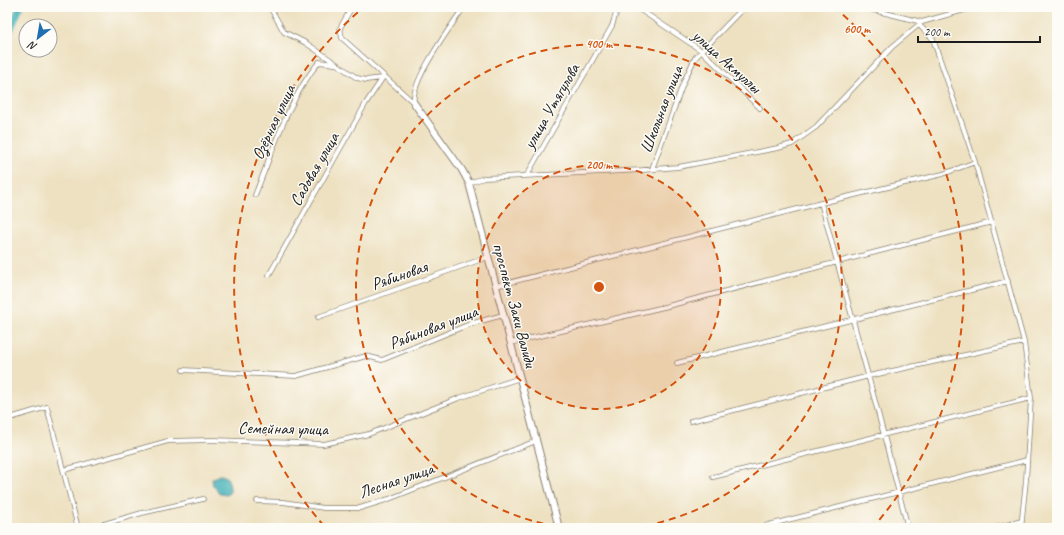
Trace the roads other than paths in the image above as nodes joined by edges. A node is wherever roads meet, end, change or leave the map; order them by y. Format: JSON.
{"nodes":[{"id":1,"x":352,"y":7,"type":"edge"},
{"id":2,"x":464,"y":7,"type":"edge"},
{"id":3,"x":618,"y":7,"type":"edge"},
{"id":4,"x":636,"y":7,"type":"edge"},
{"id":5,"x":744,"y":7,"type":"edge"},
{"id":6,"x":861,"y":7,"type":"edge"},
{"id":7,"x":975,"y":7,"type":"edge"},
{"id":8,"x":271,"y":8,"type":"edge"},
{"id":9,"x":920,"y":24,"type":"junction"},
{"id":10,"x":702,"y":51,"type":"junction"},
{"id":11,"x":335,"y":64,"type":"junction"},
{"id":12,"x":383,"y":77,"type":"junction"},
{"id":13,"x":414,"y":103,"type":"junction"},
{"id":14,"x":760,"y":108,"type":"dead end"},
{"id":15,"x":975,"y":162,"type":"junction"},
{"id":16,"x":652,"y":169,"type":"junction"},
{"id":17,"x":527,"y":175,"type":"junction"},
{"id":18,"x":469,"y":183,"type":"junction"},
{"id":19,"x":255,"y":195,"type":"dead end"},
{"id":20,"x":821,"y":202,"type":"junction"},
{"id":21,"x":992,"y":222,"type":"junction"},
{"id":22,"x":488,"y":257,"type":"junction"},
{"id":23,"x":837,"y":261,"type":"junction"},
{"id":24,"x":269,"y":275,"type":"dead end"},
{"id":25,"x":1008,"y":281,"type":"junction"},
{"id":26,"x":496,"y":286,"type":"junction"},
{"id":27,"x":503,"y":315,"type":"junction"},
{"id":28,"x":318,"y":316,"type":"dead end"},
{"id":29,"x":853,"y":319,"type":"junction"},
{"id":30,"x":1024,"y":342,"type":"junction"},
{"id":31,"x":510,"y":343,"type":"junction"},
{"id":32,"x":677,"y":363,"type":"dead end"},
{"id":33,"x":183,"y":370,"type":"dead end"},
{"id":34,"x":868,"y":376,"type":"junction"},
{"id":35,"x":520,"y":378,"type":"junction"},
{"id":36,"x":1031,"y":398,"type":"junction"},
{"id":37,"x":7,"y":419,"type":"edge"},
{"id":38,"x":692,"y":421,"type":"dead end"},
{"id":39,"x":884,"y":435,"type":"junction"},
{"id":40,"x":536,"y":441,"type":"junction"},
{"id":41,"x":1028,"y":460,"type":"junction"},
{"id":42,"x":64,"y":470,"type":"junction"},
{"id":43,"x":713,"y":477,"type":"dead end"},
{"id":44,"x":898,"y":492,"type":"junction"},
{"id":45,"x":203,"y":499,"type":"dead end"},
{"id":46,"x":257,"y":501,"type":"dead end"},
{"id":47,"x":1022,"y":521,"type":"junction"},
{"id":48,"x":78,"y":528,"type":"edge"},
{"id":49,"x":90,"y":528,"type":"edge"},
{"id":50,"x":559,"y":528,"type":"edge"},
{"id":51,"x":756,"y":528,"type":"edge"},
{"id":52,"x":908,"y":528,"type":"edge"},
{"id":53,"x":995,"y":528,"type":"edge"},
{"id":54,"x":1022,"y":528,"type":"edge"}],
"edges":[{"from":1,"to":12,"type":"street"},
{"from":2,"to":13,"type":"street"},
{"from":3,"to":17,"type":"street","name":"улица Утягулова"},
{"from":4,"to":10,"type":"street","name":"улица Акмуллы"},
{"from":5,"to":10,"type":"street","name":"Школьная улица"},
{"from":6,"to":9,"type":"street"},
{"from":7,"to":9,"type":"street"},
{"from":8,"to":11,"type":"street"},
{"from":9,"to":15,"type":"street"},
{"from":9,"to":16,"type":"street"},
{"from":10,"to":14,"type":"street","name":"улица Акмуллы"},
{"from":10,"to":16,"type":"street","name":"Школьная улица"},
{"from":11,"to":12,"type":"street"},
{"from":11,"to":19,"type":"street","name":"Озёрная улица"},
{"from":12,"to":13,"type":"street"},
{"from":12,"to":24,"type":"street","name":"Садовая улица"},
{"from":13,"to":18,"type":"street","name":"проспект Заки Валиди"},
{"from":15,"to":20,"type":"street"},
{"from":15,"to":21,"type":"street"},
{"from":16,"to":17,"type":"street"},
{"from":17,"to":18,"type":"street"},
{"from":18,"to":22,"type":"street","name":"проспект Заки Валиди"},
{"from":20,"to":23,"type":"street"},
{"from":20,"to":26,"type":"street"},
{"from":21,"to":23,"type":"street"},
{"from":21,"to":25,"type":"street"},
{"from":22,"to":26,"type":"street","name":"проспект Заки Валиди"},
{"from":22,"to":28,"type":"street","name":"Рябиновая"},
{"from":23,"to":29,"type":"street"},
{"from":23,"to":31,"type":"street"},
{"from":25,"to":29,"type":"street"},
{"from":25,"to":30,"type":"street"},
{"from":26,"to":27,"type":"street","name":"проспект Заки Валиди"},
{"from":27,"to":31,"type":"street","name":"проспект Заки Валиди"},
{"from":27,"to":33,"type":"street","name":"Рябиновая улица"},
{"from":29,"to":32,"type":"street"},
{"from":29,"to":34,"type":"street"},
{"from":30,"to":34,"type":"street"},
{"from":30,"to":36,"type":"street"},
{"from":31,"to":35,"type":"street","name":"проспект Заки Валиди"},
{"from":34,"to":38,"type":"street"},
{"from":34,"to":39,"type":"street"},
{"from":35,"to":40,"type":"street","name":"проспект Заки Валиди"},
{"from":35,"to":42,"type":"street","name":"Семейная улица"},
{"from":36,"to":39,"type":"street"},
{"from":36,"to":41,"type":"street"},
{"from":37,"to":42,"type":"street"},
{"from":39,"to":43,"type":"street"},
{"from":39,"to":44,"type":"street"},
{"from":40,"to":46,"type":"street","name":"Лесная улица"},
{"from":40,"to":50,"type":"street","name":"проспект Заки Валиди"},
{"from":41,"to":44,"type":"street"},
{"from":41,"to":47,"type":"street"},
{"from":42,"to":48,"type":"street"},
{"from":44,"to":51,"type":"street"},
{"from":44,"to":52,"type":"street"},
{"from":45,"to":49,"type":"street"},
{"from":47,"to":53,"type":"street"},
{"from":47,"to":54,"type":"street"}]}
